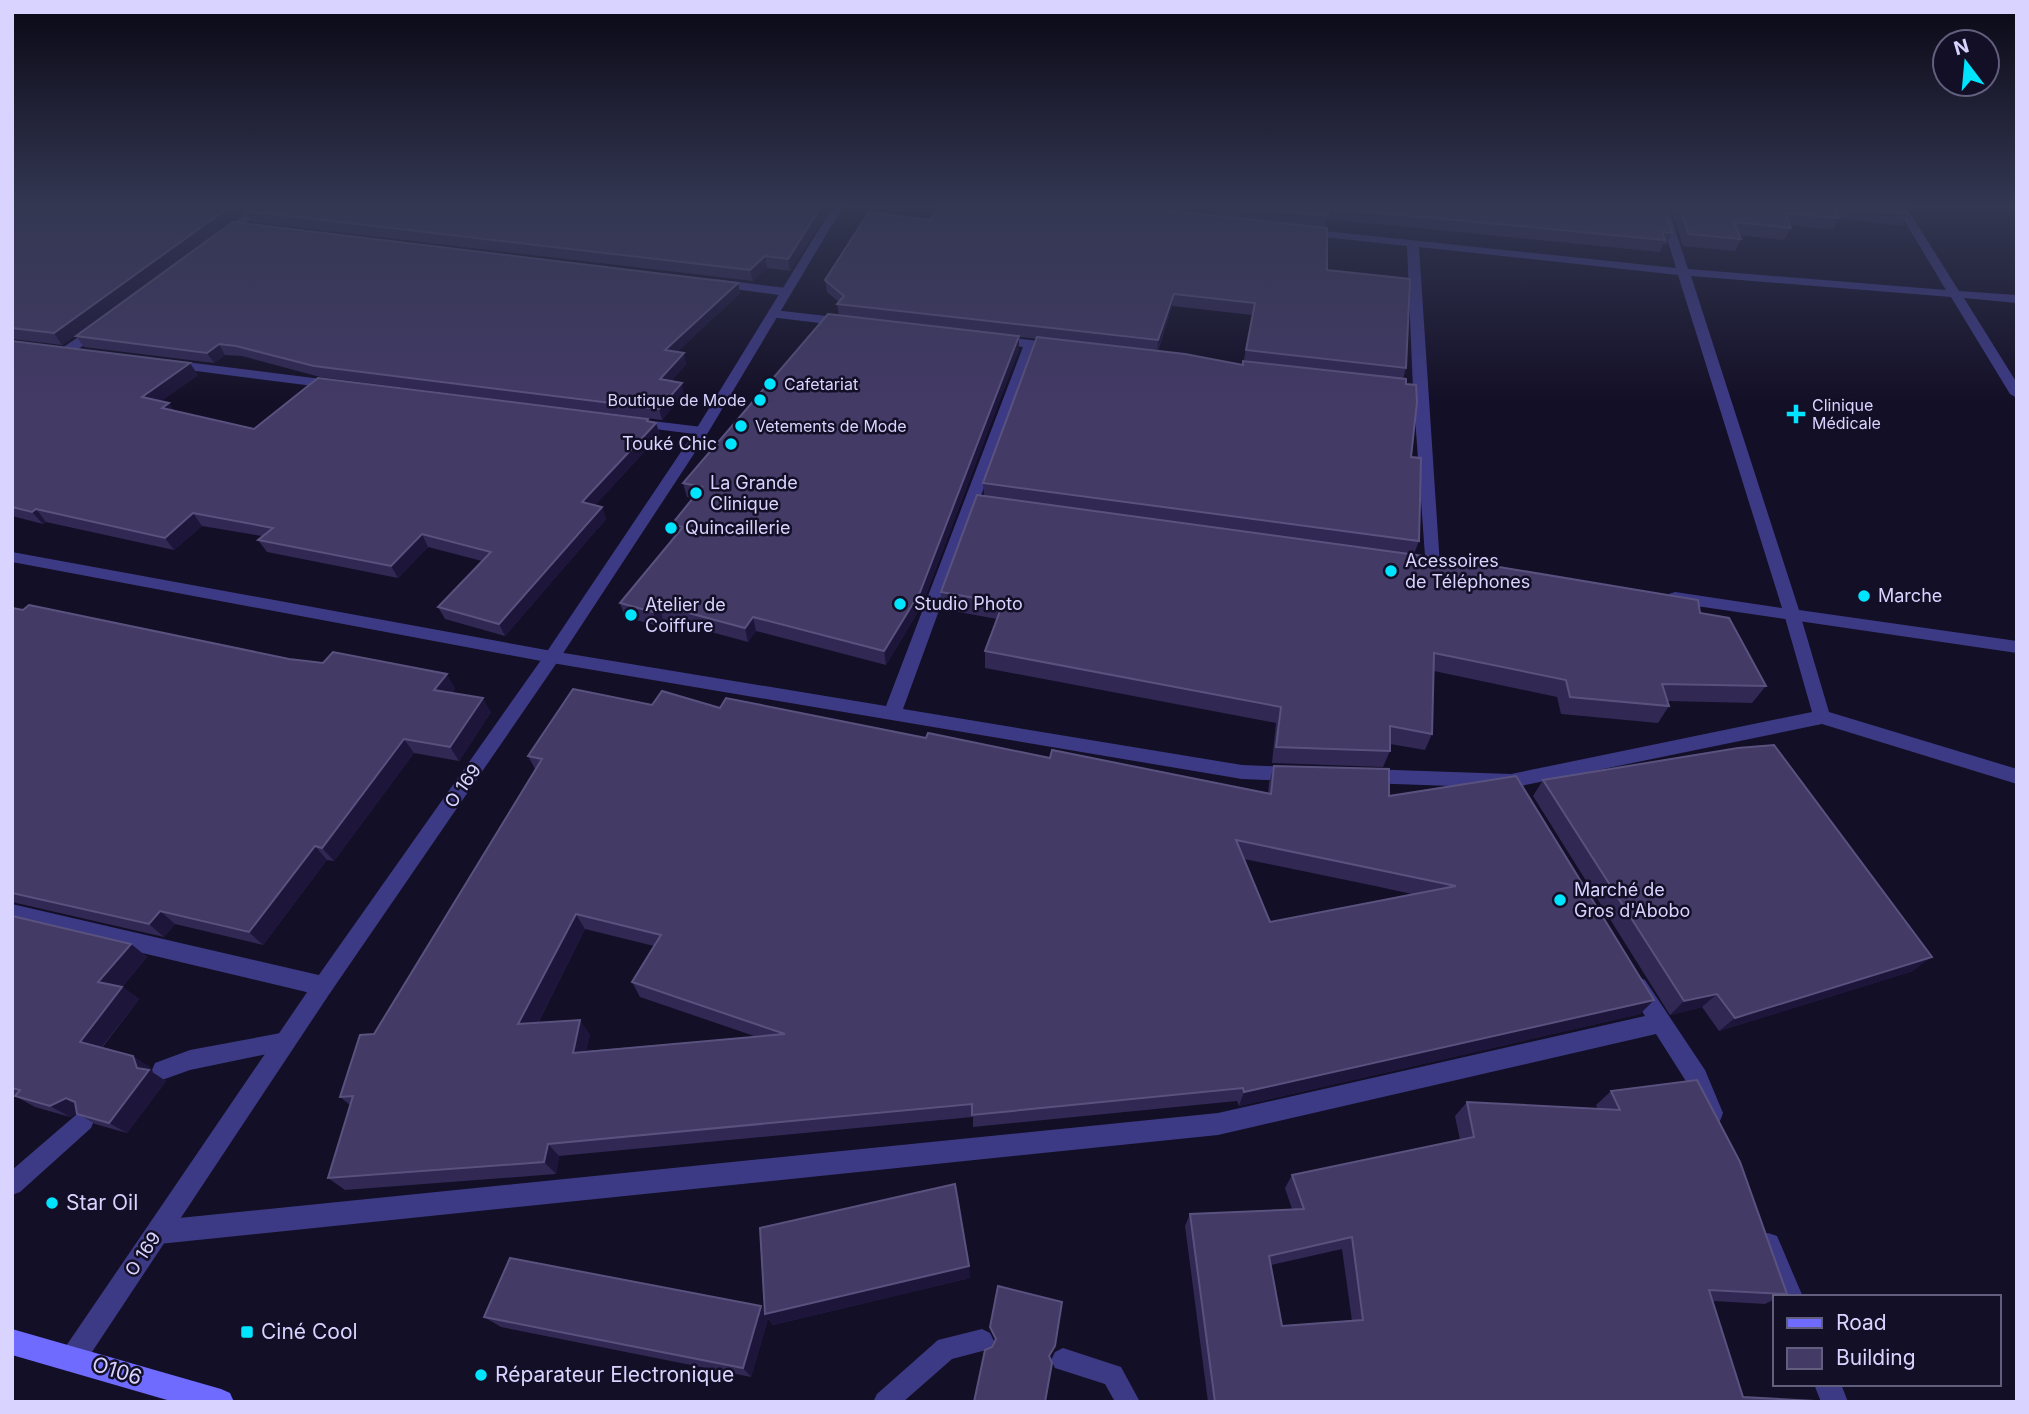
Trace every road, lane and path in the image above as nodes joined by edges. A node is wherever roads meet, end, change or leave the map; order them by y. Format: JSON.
{"nodes":[{"id":1,"x":799,"y":271,"type":"edge"},
{"id":2,"x":1413,"y":271,"type":"edge"},
{"id":3,"x":1673,"y":271,"type":"edge"},
{"id":4,"x":1941,"y":271,"type":"edge"},
{"id":5,"x":1683,"y":272,"type":"junction"},
{"id":6,"x":704,"y":282,"type":"edge"},
{"id":7,"x":786,"y":292,"type":"junction"},
{"id":8,"x":1955,"y":293,"type":"junction"},
{"id":9,"x":2017,"y":299,"type":"edge"},
{"id":10,"x":774,"y":314,"type":"junction"},
{"id":11,"x":109,"y":320,"type":"edge"},
{"id":12,"x":855,"y":323,"type":"edge"},
{"id":13,"x":989,"y":339,"type":"edge"},
{"id":14,"x":1030,"y":344,"type":"junction"},
{"id":15,"x":1070,"y":348,"type":"edge"},
{"id":16,"x":67,"y":351,"type":"edge"},
{"id":17,"x":150,"y":362,"type":"edge"},
{"id":18,"x":357,"y":388,"type":"edge"},
{"id":19,"x":2017,"y":394,"type":"edge"},
{"id":20,"x":619,"y":421,"type":"edge"},
{"id":21,"x":702,"y":431,"type":"junction"},
{"id":22,"x":12,"y":557,"type":"edge"},
{"id":23,"x":1432,"y":566,"type":"edge"},
{"id":24,"x":1654,"y":595,"type":"edge"},
{"id":25,"x":1793,"y":614,"type":"junction"},
{"id":26,"x":2017,"y":647,"type":"edge"},
{"id":27,"x":552,"y":657,"type":"junction"},
{"id":28,"x":893,"y":712,"type":"junction"},
{"id":29,"x":1822,"y":717,"type":"junction"},
{"id":30,"x":1309,"y":774,"type":"edge"},
{"id":31,"x":1350,"y":776,"type":"edge"},
{"id":32,"x":2017,"y":777,"type":"edge"},
{"id":33,"x":1511,"y":782,"type":"junction"},
{"id":34,"x":1525,"y":804,"type":"edge"},
{"id":35,"x":12,"y":913,"type":"edge"},
{"id":36,"x":1625,"y":966,"type":"edge"},
{"id":37,"x":323,"y":986,"type":"junction"},
{"id":38,"x":1660,"y":1023,"type":"junction"},
{"id":39,"x":286,"y":1041,"type":"junction"},
{"id":40,"x":162,"y":1070,"type":"dead end"},
{"id":41,"x":84,"y":1121,"type":"edge"},
{"id":42,"x":1723,"y":1138,"type":"edge"},
{"id":43,"x":12,"y":1184,"type":"edge"},
{"id":44,"x":1759,"y":1224,"type":"edge"},
{"id":45,"x":159,"y":1232,"type":"junction"},
{"id":46,"x":1789,"y":1295,"type":"edge"},
{"id":47,"x":982,"y":1341,"type":"dead end"},
{"id":48,"x":12,"y":1342,"type":"edge"},
{"id":49,"x":73,"y":1358,"type":"junction"},
{"id":50,"x":1063,"y":1360,"type":"dead end"},
{"id":51,"x":1828,"y":1386,"type":"edge"},
{"id":52,"x":221,"y":1402,"type":"edge"},
{"id":53,"x":885,"y":1402,"type":"edge"},
{"id":54,"x":1128,"y":1402,"type":"edge"},
{"id":55,"x":1835,"y":1402,"type":"edge"}],
"edges":[{"from":1,"to":7,"type":"street","name":"O 169"},
{"from":2,"to":23,"type":"street"},
{"from":3,"to":5,"type":"street"},
{"from":4,"to":8,"type":"street"},
{"from":5,"to":8,"type":"street"},
{"from":5,"to":25,"type":"street"},
{"from":6,"to":7,"type":"street"},
{"from":7,"to":10,"type":"street","name":"O 169"},
{"from":8,"to":9,"type":"street"},
{"from":8,"to":19,"type":"street"},
{"from":10,"to":12,"type":"street"},
{"from":10,"to":21,"type":"street","name":"O 169"},
{"from":11,"to":16,"type":"street"},
{"from":13,"to":14,"type":"street"},
{"from":14,"to":15,"type":"street"},
{"from":14,"to":28,"type":"street"},
{"from":17,"to":18,"type":"street"},
{"from":20,"to":21,"type":"street"},
{"from":21,"to":27,"type":"street","name":"O 169"},
{"from":22,"to":27,"type":"street"},
{"from":24,"to":25,"type":"street"},
{"from":25,"to":26,"type":"street"},
{"from":25,"to":29,"type":"street"},
{"from":27,"to":28,"type":"street"},
{"from":27,"to":37,"type":"street","name":"O 169"},
{"from":28,"to":30,"type":"street"},
{"from":29,"to":32,"type":"street"},
{"from":29,"to":33,"type":"street"},
{"from":31,"to":33,"type":"street"},
{"from":33,"to":34,"type":"street"},
{"from":35,"to":37,"type":"street"},
{"from":36,"to":38,"type":"street"},
{"from":37,"to":39,"type":"street","name":"O 169"},
{"from":38,"to":42,"type":"street"},
{"from":38,"to":45,"type":"street"},
{"from":39,"to":40,"type":"lane"},
{"from":39,"to":45,"type":"street","name":"O 169"},
{"from":41,"to":43,"type":"lane"},
{"from":44,"to":46,"type":"street"},
{"from":45,"to":49,"type":"street","name":"O 169"},
{"from":47,"to":53,"type":"lane"},
{"from":48,"to":49,"type":"main road","name":"O106"},
{"from":49,"to":52,"type":"main road","name":"O106"},
{"from":50,"to":54,"type":"lane"},
{"from":51,"to":55,"type":"street"}]}
